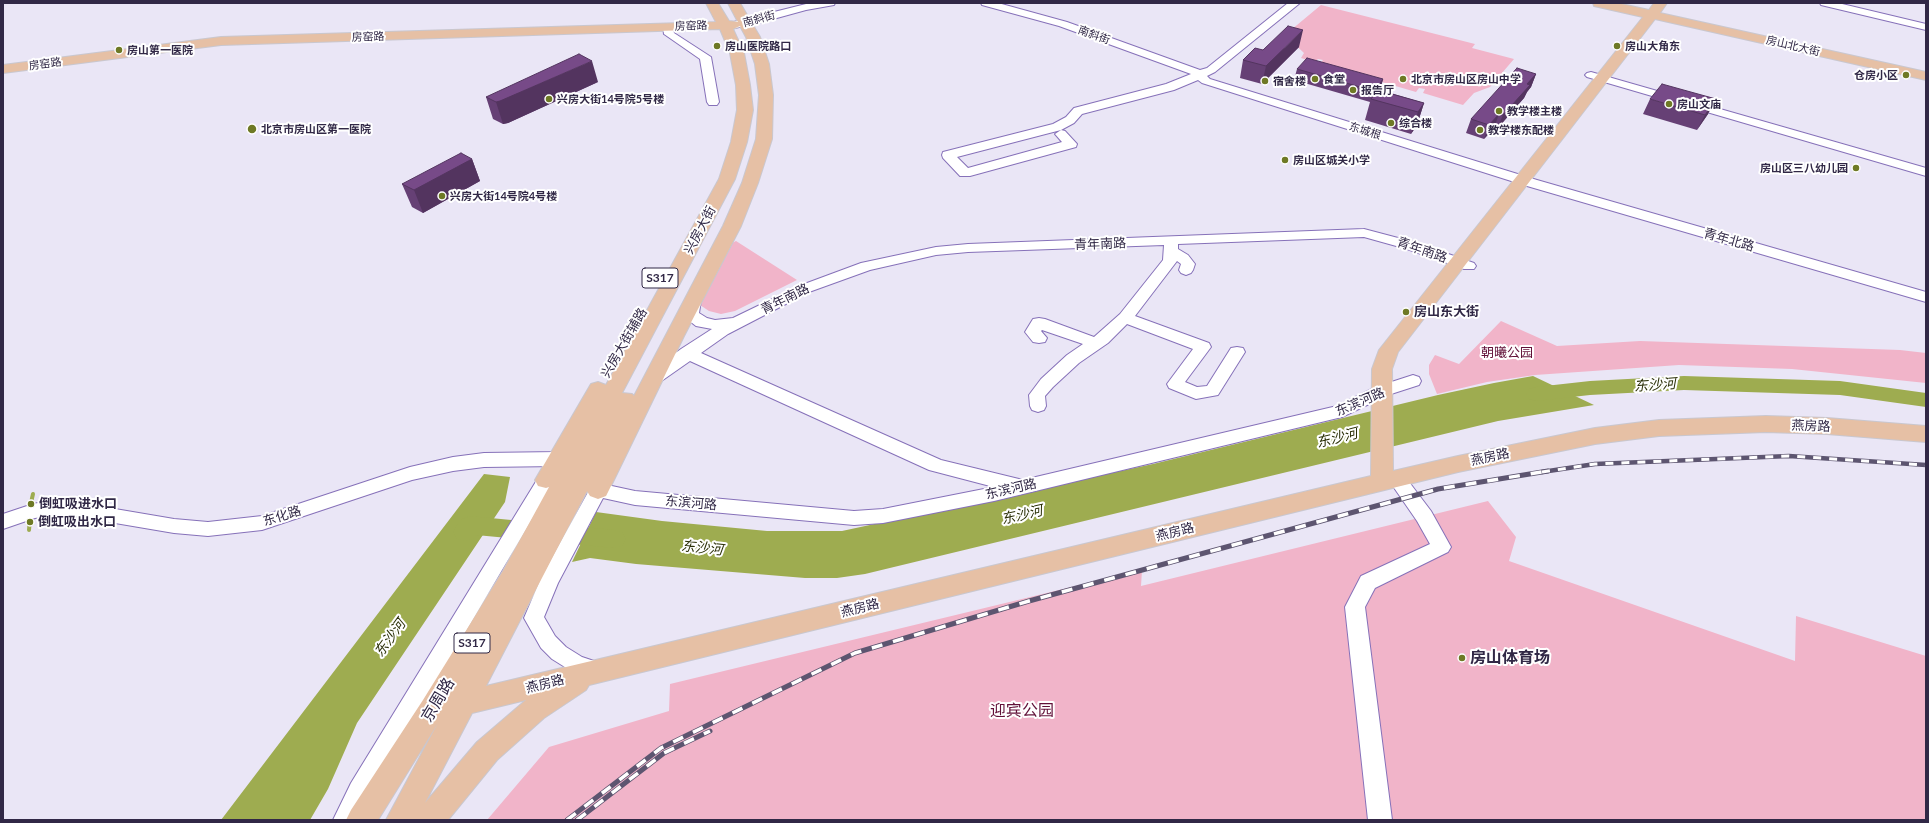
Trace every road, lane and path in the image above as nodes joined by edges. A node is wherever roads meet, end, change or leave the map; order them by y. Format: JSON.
{"nodes":[{"id":1,"x":701,"y":3,"type":"edge"},
{"id":2,"x":712,"y":3,"type":"edge"},
{"id":3,"x":721,"y":3,"type":"edge"},
{"id":4,"x":734,"y":3,"type":"edge"},
{"id":5,"x":830,"y":3,"type":"edge"},
{"id":6,"x":986,"y":3,"type":"edge"},
{"id":7,"x":1599,"y":3,"type":"edge"},
{"id":8,"x":1670,"y":3,"type":"edge"},
{"id":9,"x":1825,"y":3,"type":"edge"},
{"id":10,"x":1288,"y":5,"type":"edge"},
{"id":11,"x":1657,"y":11,"type":"edge"},
{"id":12,"x":730,"y":25,"type":"junction"},
{"id":13,"x":668,"y":27,"type":"junction"},
{"id":14,"x":1926,"y":27,"type":"edge"},
{"id":15,"x":760,"y":58,"type":"junction"},
{"id":16,"x":740,"y":68,"type":"junction"},
{"id":17,"x":3,"y":69,"type":"edge"},
{"id":18,"x":1200,"y":75,"type":"junction"},
{"id":19,"x":1926,"y":76,"type":"edge"},
{"id":20,"x":1601,"y":78,"type":"junction"},
{"id":21,"x":754,"y":92,"type":"junction"},
{"id":22,"x":713,"y":102,"type":"dead end"},
{"id":23,"x":766,"y":105,"type":"junction"},
{"id":24,"x":1060,"y":134,"type":"dead end"},
{"id":25,"x":1926,"y":172,"type":"edge"},
{"id":26,"x":1527,"y":181,"type":"junction"},
{"id":27,"x":732,"y":192,"type":"junction"},
{"id":28,"x":732,"y":226,"type":"junction"},
{"id":29,"x":1170,"y":246,"type":"junction"},
{"id":30,"x":1463,"y":264,"type":"junction"},
{"id":31,"x":1186,"y":270,"type":"dead end"},
{"id":32,"x":1926,"y":297,"type":"edge"},
{"id":33,"x":693,"y":300,"type":"junction"},
{"id":34,"x":1125,"y":318,"type":"junction"},
{"id":35,"x":740,"y":321,"type":"junction"},
{"id":36,"x":642,"y":338,"type":"junction"},
{"id":37,"x":1039,"y":338,"type":"dead end"},
{"id":38,"x":1096,"y":343,"type":"junction"},
{"id":39,"x":1237,"y":352,"type":"dead end"},
{"id":40,"x":687,"y":353,"type":"junction"},
{"id":41,"x":617,"y":355,"type":"junction"},
{"id":42,"x":654,"y":378,"type":"junction"},
{"id":43,"x":1393,"y":393,"type":"junction"},
{"id":44,"x":1038,"y":406,"type":"dead end"},
{"id":45,"x":615,"y":418,"type":"junction"},
{"id":46,"x":1926,"y":434,"type":"edge"},
{"id":47,"x":1389,"y":472,"type":"junction"},
{"id":48,"x":568,"y":480,"type":"junction"},
{"id":49,"x":1023,"y":487,"type":"junction"},
{"id":50,"x":3,"y":522,"type":"edge"},
{"id":51,"x":520,"y":581,"type":"junction"},
{"id":52,"x":534,"y":618,"type":"junction"},
{"id":53,"x":596,"y":671,"type":"junction"},
{"id":54,"x":464,"y":703,"type":"junction"},
{"id":55,"x":432,"y":709,"type":"junction"},
{"id":56,"x":345,"y":820,"type":"edge"},
{"id":57,"x":361,"y":820,"type":"edge"},
{"id":58,"x":401,"y":820,"type":"edge"},
{"id":59,"x":430,"y":820,"type":"edge"},
{"id":60,"x":1380,"y":820,"type":"edge"}],
"edges":[{"from":1,"to":12,"type":"main road","name":"兴房大街辅路","number":"S317"},
{"from":2,"to":12,"type":"main road","name":"兴房大街","number":"S317"},
{"from":3,"to":12,"type":"main road","name":"兴房大街","number":"S317"},
{"from":4,"to":12,"type":"main road","name":"兴房大街","number":"S317"},
{"from":5,"to":12,"type":"street","name":"南斜街"},
{"from":6,"to":18,"type":"street","name":"南斜街"},
{"from":7,"to":11,"type":"main road","name":"房山北大街"},
{"from":8,"to":11,"type":"main road"},
{"from":9,"to":14,"type":"street"},
{"from":10,"to":18,"type":"street"},
{"from":11,"to":19,"type":"main road","name":"房山北大街"},
{"from":11,"to":20,"type":"main road"},
{"from":12,"to":13,"type":"main road","name":"房窑路"},
{"from":12,"to":15,"type":"main road","name":"兴房大街","number":"S317"},
{"from":12,"to":16,"type":"main road","name":"兴房大街辅路","number":"S317"},
{"from":12,"to":16,"type":"main road","name":"兴房大街","number":"S317"},
{"from":13,"to":17,"type":"main road","name":"房窑路"},
{"from":13,"to":22,"type":"street"},
{"from":15,"to":16,"type":"main road"},
{"from":15,"to":23,"type":"main road","name":"兴房大街","number":"S317"},
{"from":16,"to":21,"type":"main road","name":"兴房大街","number":"S317"},
{"from":16,"to":36,"type":"main road","name":"兴房大街","number":"S317"},
{"from":16,"to":41,"type":"main road","name":"兴房大街辅路","number":"S317"},
{"from":18,"to":24,"type":"street"},
{"from":18,"to":26,"type":"street","name":"东城根"},
{"from":20,"to":25,"type":"street"},
{"from":20,"to":26,"type":"main road"},
{"from":21,"to":23,"type":"main road"},
{"from":21,"to":27,"type":"main road","name":"兴房大街","number":"S317"},
{"from":23,"to":28,"type":"main road","name":"兴房大街","number":"S317"},
{"from":26,"to":30,"type":"main road"},
{"from":26,"to":32,"type":"street","name":"青年北路"},
{"from":27,"to":28,"type":"main road"},
{"from":27,"to":45,"type":"main road","name":"兴房大街","number":"S317"},
{"from":28,"to":33,"type":"main road","name":"兴房大街","number":"S317"},
{"from":29,"to":30,"type":"street","name":"青年南路"},
{"from":29,"to":31,"type":"street"},
{"from":29,"to":34,"type":"street"},
{"from":29,"to":35,"type":"street","name":"青年南路"},
{"from":30,"to":43,"type":"main road"},
{"from":33,"to":35,"type":"street","name":"青年南路"},
{"from":33,"to":42,"type":"main road","name":"兴房大街","number":"S317"},
{"from":34,"to":38,"type":"street"},
{"from":34,"to":39,"type":"street"},
{"from":35,"to":40,"type":"street","name":"青年南路"},
{"from":36,"to":41,"type":"main road"},
{"from":36,"to":48,"type":"main road","name":"兴房大街","number":"S317"},
{"from":37,"to":38,"type":"street"},
{"from":38,"to":44,"type":"street"},
{"from":40,"to":42,"type":"street","name":"青年南路"},
{"from":40,"to":49,"type":"street"},
{"from":41,"to":48,"type":"main road","name":"兴房大街辅路","number":"S317"},
{"from":42,"to":45,"type":"main road"},
{"from":42,"to":48,"type":"main road","name":"兴房大街","number":"S317"},
{"from":43,"to":47,"type":"main road"},
{"from":43,"to":49,"type":"street","name":"东滨河路"},
{"from":45,"to":48,"type":"main road","name":"兴房大街","number":"S317"},
{"from":46,"to":47,"type":"main road","name":"燕房路"},
{"from":47,"to":53,"type":"main road","name":"燕房路"},
{"from":47,"to":60,"type":"street"},
{"from":48,"to":49,"type":"street","name":"东滨河路"},
{"from":48,"to":50,"type":"street","name":"东化路"},
{"from":48,"to":51,"type":"main road"},
{"from":48,"to":51,"type":"street"},
{"from":51,"to":52,"type":"street"},
{"from":51,"to":52,"type":"street"},
{"from":51,"to":54,"type":"main road","name":"京周路","number":"S317"},
{"from":51,"to":55,"type":"main road","name":"京周路","number":"S317"},
{"from":51,"to":56,"type":"street"},
{"from":52,"to":53,"type":"street"},
{"from":53,"to":54,"type":"main road","name":"燕房路"},
{"from":53,"to":59,"type":"main road"},
{"from":54,"to":55,"type":"main road","name":"燕房路"},
{"from":54,"to":58,"type":"main road","name":"京周路","number":"S317"},
{"from":55,"to":57,"type":"main road","name":"京周路","number":"S317"}]}
